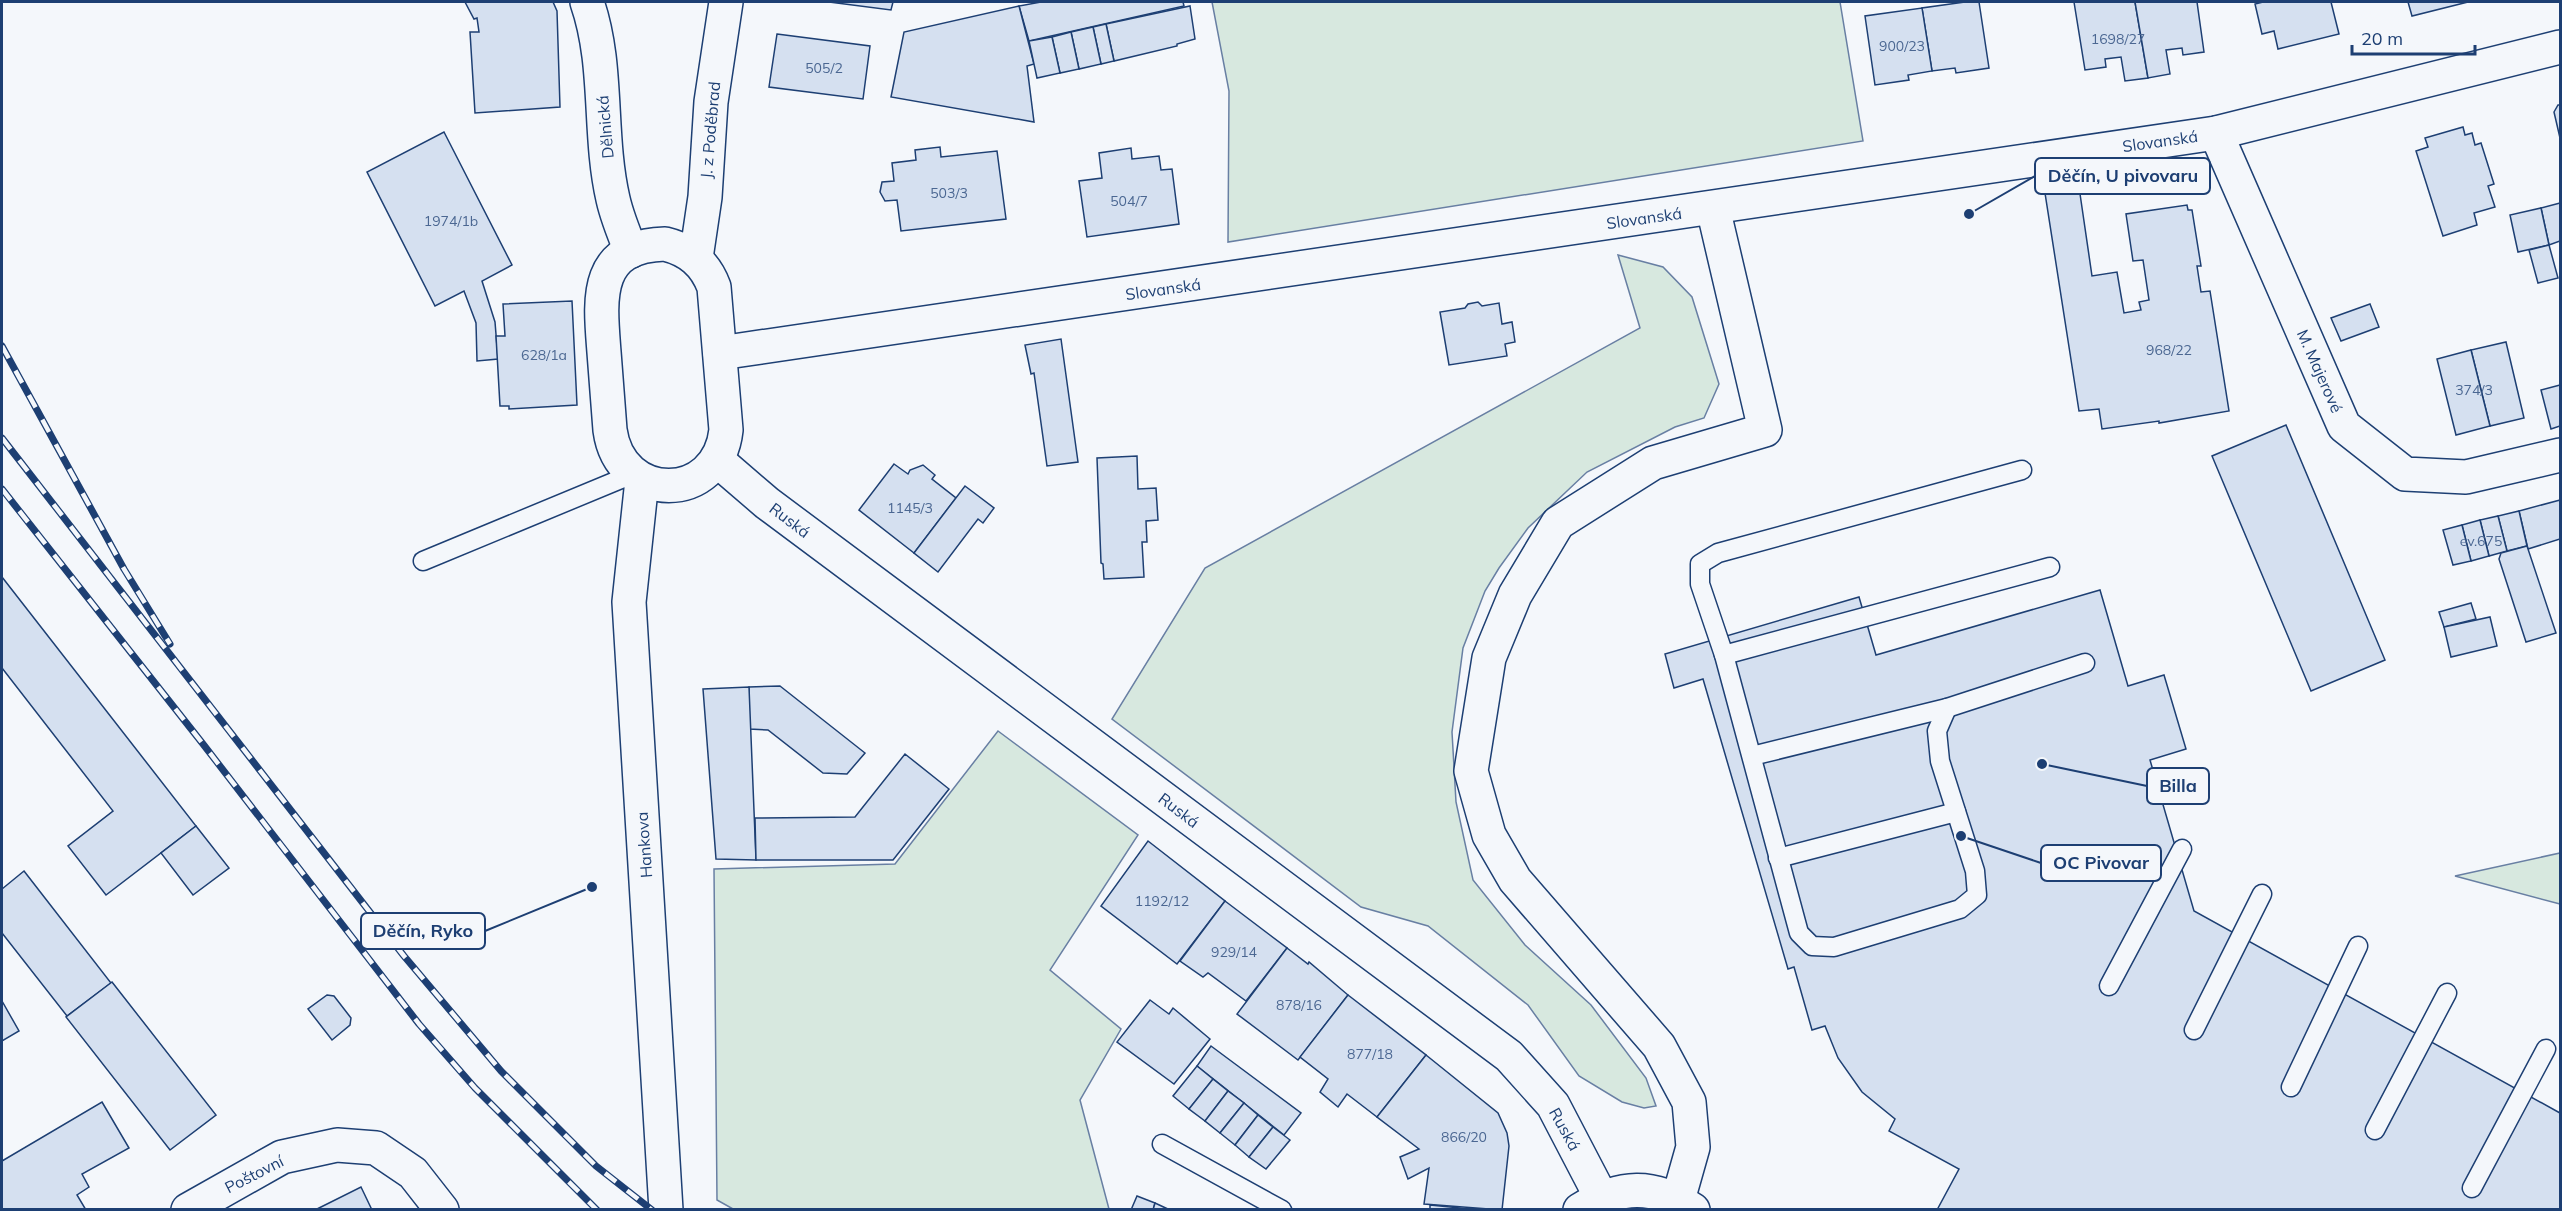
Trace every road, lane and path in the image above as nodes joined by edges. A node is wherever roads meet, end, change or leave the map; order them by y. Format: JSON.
{"nodes":[{"id":1,"x":587,"y":2,"type":"edge"},
{"id":2,"x":726,"y":2,"type":"edge"},
{"id":3,"x":2560,"y":46,"type":"edge"},
{"id":4,"x":2216,"y":133,"type":"junction"},
{"id":5,"x":1713,"y":208,"type":"junction"},
{"id":6,"x":632,"y":251,"type":"junction"},
{"id":7,"x":696,"y":258,"type":"junction"},
{"id":8,"x":720,"y":353,"type":"junction"},
{"id":9,"x":2560,"y":455,"type":"edge"},
{"id":10,"x":717,"y":460,"type":"junction"},
{"id":11,"x":2022,"y":470,"type":"dead end"},
{"id":12,"x":638,"y":477,"type":"junction"},
{"id":13,"x":423,"y":561,"type":"dead end"},
{"id":14,"x":2050,"y":567,"type":"dead end"},
{"id":15,"x":1724,"y":655,"type":"junction"},
{"id":16,"x":2085,"y":663,"type":"dead end"},
{"id":17,"x":1947,"y":708,"type":"junction"},
{"id":18,"x":1752,"y":756,"type":"junction"},
{"id":19,"x":1956,"y":812,"type":"junction"},
{"id":20,"x":2182,"y":849,"type":"dead end"},
{"id":21,"x":1778,"y":858,"type":"junction"},
{"id":22,"x":2262,"y":894,"type":"dead end"},
{"id":23,"x":2358,"y":946,"type":"dead end"},
{"id":24,"x":2109,"y":986,"type":"dead end"},
{"id":25,"x":2447,"y":993,"type":"dead end"},
{"id":26,"x":2194,"y":1030,"type":"dead end"},
{"id":27,"x":2546,"y":1049,"type":"dead end"},
{"id":28,"x":2291,"y":1087,"type":"dead end"},
{"id":29,"x":2376,"y":1130,"type":"dead end"},
{"id":30,"x":1162,"y":1144,"type":"dead end"},
{"id":31,"x":2472,"y":1188,"type":"dead end"},
{"id":32,"x":1591,"y":1203,"type":"edge"},
{"id":33,"x":1685,"y":1204,"type":"edge"},
{"id":34,"x":188,"y":1209,"type":"edge"},
{"id":35,"x":442,"y":1209,"type":"edge"},
{"id":36,"x":666,"y":1209,"type":"edge"},
{"id":37,"x":1282,"y":1209,"type":"edge"}],
"edges":[{"from":1,"to":6,"type":"street","name":"Dělnická"},
{"from":2,"to":7,"type":"street","name":"J. z Poděbrad"},
{"from":3,"to":4,"type":"street","name":"Slovanská"},
{"from":4,"to":5,"type":"street","name":"Slovanská"},
{"from":4,"to":9,"type":"street","name":"M. Majerové"},
{"from":5,"to":8,"type":"street","name":"Slovanská"},
{"from":5,"to":33,"type":"street"},
{"from":6,"to":7,"type":"street"},
{"from":6,"to":12,"type":"street"},
{"from":7,"to":8,"type":"street"},
{"from":8,"to":10,"type":"street"},
{"from":10,"to":12,"type":"street"},
{"from":10,"to":32,"type":"street","name":"Ruská"},
{"from":11,"to":15,"type":"lane"},
{"from":12,"to":13,"type":"lane"},
{"from":12,"to":36,"type":"street","name":"Hankova"},
{"from":14,"to":15,"type":"lane"},
{"from":15,"to":18,"type":"lane"},
{"from":16,"to":17,"type":"lane"},
{"from":17,"to":18,"type":"lane"},
{"from":17,"to":19,"type":"lane"},
{"from":18,"to":21,"type":"lane"},
{"from":19,"to":21,"type":"lane"},
{"from":19,"to":21,"type":"lane"},
{"from":20,"to":24,"type":"lane"},
{"from":22,"to":26,"type":"lane"},
{"from":23,"to":28,"type":"lane"},
{"from":25,"to":29,"type":"lane"},
{"from":27,"to":31,"type":"lane"},
{"from":30,"to":37,"type":"lane"},
{"from":32,"to":33,"type":"street"},
{"from":34,"to":35,"type":"street","name":"Poštovní"}]}
